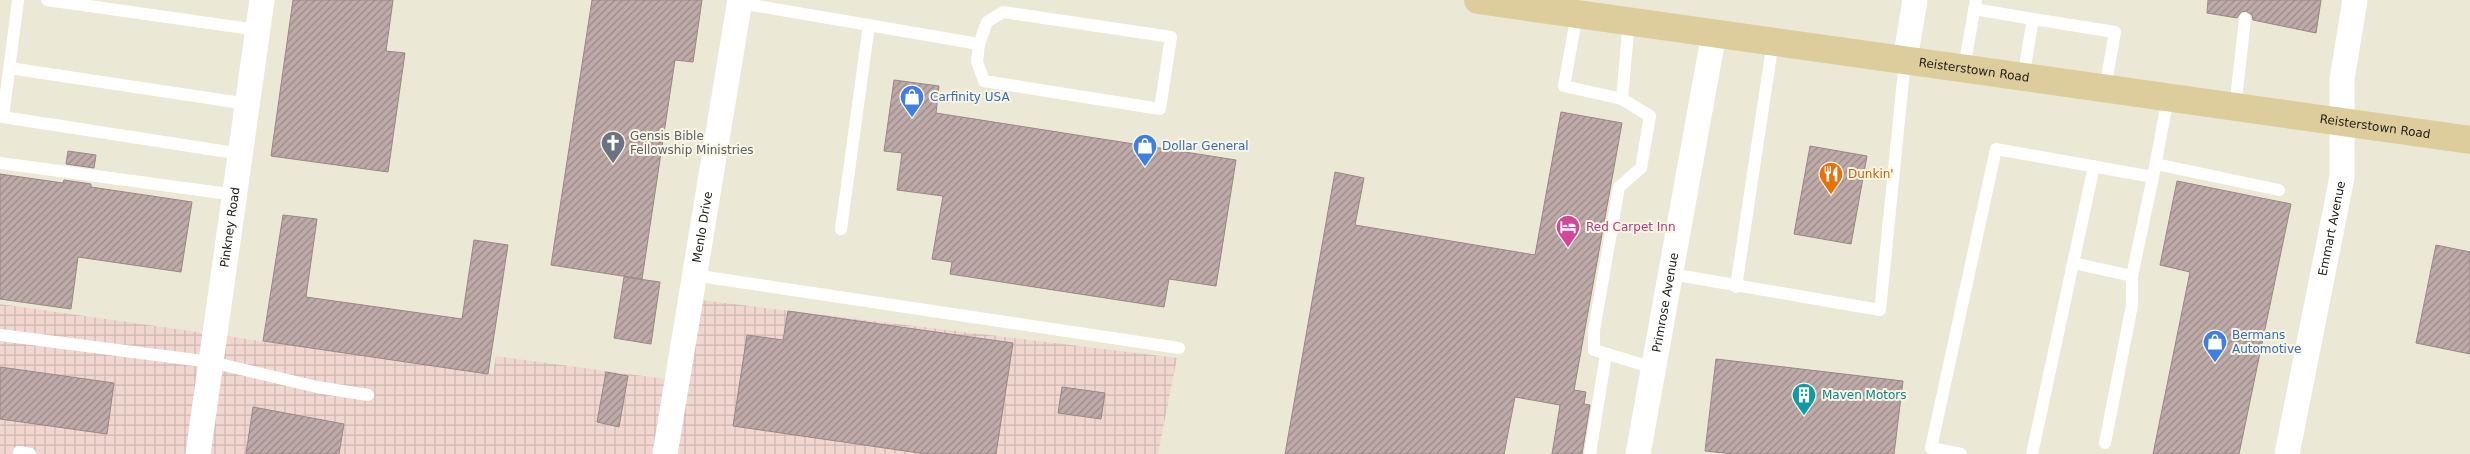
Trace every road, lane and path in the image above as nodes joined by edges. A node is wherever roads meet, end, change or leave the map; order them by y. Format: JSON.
{"nodes":[{"id":1,"x":18,"y":0,"type":"edge"},
{"id":2,"x":47,"y":0,"type":"edge"},
{"id":3,"x":262,"y":0,"type":"edge"},
{"id":4,"x":1915,"y":0,"type":"edge"},
{"id":5,"x":2355,"y":0,"type":"edge"},
{"id":6,"x":740,"y":1,"type":"edge"},
{"id":7,"x":1491,"y":1,"type":"edge"},
{"id":8,"x":1975,"y":4,"type":"edge"},
{"id":9,"x":1576,"y":14,"type":"junction"},
{"id":10,"x":2033,"y":19,"type":"junction"},
{"id":11,"x":2244,"y":19,"type":"dead end"},
{"id":12,"x":1629,"y":21,"type":"junction"},
{"id":13,"x":869,"y":25,"type":"junction"},
{"id":14,"x":258,"y":30,"type":"junction"},
{"id":15,"x":1714,"y":33,"type":"junction"},
{"id":16,"x":1773,"y":41,"type":"junction"},
{"id":17,"x":979,"y":44,"type":"junction"},
{"id":18,"x":1905,"y":60,"type":"junction"},
{"id":19,"x":9,"y":68,"type":"junction"},
{"id":20,"x":1964,"y":68,"type":"junction"},
{"id":21,"x":2023,"y":78,"type":"junction"},
{"id":22,"x":2105,"y":89,"type":"junction"},
{"id":23,"x":2168,"y":98,"type":"junction"},
{"id":24,"x":1622,"y":99,"type":"junction"},
{"id":25,"x":248,"y":104,"type":"junction"},
{"id":26,"x":2235,"y":108,"type":"junction"},
{"id":27,"x":2342,"y":124,"type":"junction"},
{"id":28,"x":2470,"y":140,"type":"edge"},
{"id":29,"x":241,"y":154,"type":"junction"},
{"id":30,"x":0,"y":163,"type":"edge"},
{"id":31,"x":2156,"y":164,"type":"junction"},
{"id":32,"x":2094,"y":166,"type":"junction"},
{"id":33,"x":2154,"y":177,"type":"junction"},
{"id":34,"x":2279,"y":190,"type":"dead end"},
{"id":35,"x":236,"y":195,"type":"junction"},
{"id":36,"x":841,"y":229,"type":"dead end"},
{"id":37,"x":2073,"y":263,"type":"junction"},
{"id":38,"x":1671,"y":274,"type":"junction"},
{"id":39,"x":693,"y":275,"type":"junction"},
{"id":40,"x":2132,"y":276,"type":"junction"},
{"id":41,"x":1736,"y":287,"type":"junction"},
{"id":42,"x":0,"y":335,"type":"edge"},
{"id":43,"x":1179,"y":348,"type":"dead end"},
{"id":44,"x":1606,"y":354,"type":"junction"},
{"id":45,"x":212,"y":362,"type":"junction"},
{"id":46,"x":1654,"y":368,"type":"junction"},
{"id":47,"x":368,"y":395,"type":"dead end"},
{"id":48,"x":2105,"y":443,"type":"dead end"},
{"id":49,"x":198,"y":454,"type":"edge"},
{"id":50,"x":665,"y":454,"type":"edge"},
{"id":51,"x":1590,"y":454,"type":"edge"},
{"id":52,"x":1638,"y":454,"type":"edge"},
{"id":53,"x":1960,"y":454,"type":"edge"},
{"id":54,"x":2032,"y":454,"type":"edge"},
{"id":55,"x":2286,"y":454,"type":"edge"}],
"edges":[{"from":1,"to":19,"type":"lane"},
{"from":2,"to":14,"type":"lane"},
{"from":3,"to":14,"type":"street","name":"Pinkney Road"},
{"from":4,"to":18,"type":"street"},
{"from":5,"to":27,"type":"street","name":"Emmart Avenue"},
{"from":6,"to":13,"type":"lane"},
{"from":6,"to":39,"type":"street","name":"Menlo Drive"},
{"from":7,"to":9,"type":"main road","name":"Reisterstown Road"},
{"from":8,"to":10,"type":"lane"},
{"from":8,"to":20,"type":"lane"},
{"from":9,"to":12,"type":"main road","name":"Reisterstown Road"},
{"from":9,"to":24,"type":"lane"},
{"from":10,"to":21,"type":"lane"},
{"from":10,"to":22,"type":"lane"},
{"from":11,"to":26,"type":"lane"},
{"from":12,"to":15,"type":"main road","name":"Reisterstown Road"},
{"from":12,"to":24,"type":"lane"},
{"from":13,"to":17,"type":"lane"},
{"from":13,"to":36,"type":"lane"},
{"from":14,"to":25,"type":"street","name":"Pinkney Road"},
{"from":15,"to":16,"type":"main road","name":"Reisterstown Road"},
{"from":15,"to":38,"type":"street","name":"Primrose Avenue"},
{"from":16,"to":18,"type":"main road","name":"Reisterstown Road"},
{"from":16,"to":41,"type":"lane"},
{"from":17,"to":17,"type":"lane"},
{"from":18,"to":20,"type":"main road","name":"Reisterstown Road"},
{"from":18,"to":41,"type":"lane"},
{"from":19,"to":25,"type":"lane"},
{"from":19,"to":29,"type":"lane"},
{"from":20,"to":21,"type":"main road","name":"Reisterstown Road"},
{"from":21,"to":22,"type":"main road","name":"Reisterstown Road"},
{"from":22,"to":23,"type":"main road","name":"Reisterstown Road"},
{"from":23,"to":26,"type":"main road","name":"Reisterstown Road"},
{"from":23,"to":31,"type":"lane"},
{"from":24,"to":44,"type":"lane"},
{"from":25,"to":29,"type":"street","name":"Pinkney Road"},
{"from":26,"to":27,"type":"main road","name":"Reisterstown Road"},
{"from":27,"to":28,"type":"main road","name":"Reisterstown Road"},
{"from":27,"to":55,"type":"street","name":"Emmart Avenue"},
{"from":29,"to":35,"type":"street","name":"Pinkney Road"},
{"from":30,"to":35,"type":"lane"},
{"from":31,"to":33,"type":"lane"},
{"from":31,"to":34,"type":"lane"},
{"from":32,"to":33,"type":"lane"},
{"from":32,"to":37,"type":"lane"},
{"from":32,"to":53,"type":"lane"},
{"from":33,"to":40,"type":"lane"},
{"from":35,"to":45,"type":"street","name":"Pinkney Road"},
{"from":37,"to":40,"type":"lane"},
{"from":37,"to":54,"type":"lane"},
{"from":38,"to":41,"type":"lane"},
{"from":38,"to":46,"type":"street","name":"Primrose Avenue"},
{"from":39,"to":43,"type":"lane"},
{"from":39,"to":50,"type":"street","name":"Menlo Drive"},
{"from":40,"to":48,"type":"lane"},
{"from":42,"to":45,"type":"lane"},
{"from":44,"to":46,"type":"lane"},
{"from":44,"to":51,"type":"lane"},
{"from":45,"to":47,"type":"lane"},
{"from":45,"to":49,"type":"street","name":"Pinkney Road"},
{"from":46,"to":52,"type":"street","name":"Primrose Avenue"}]}
